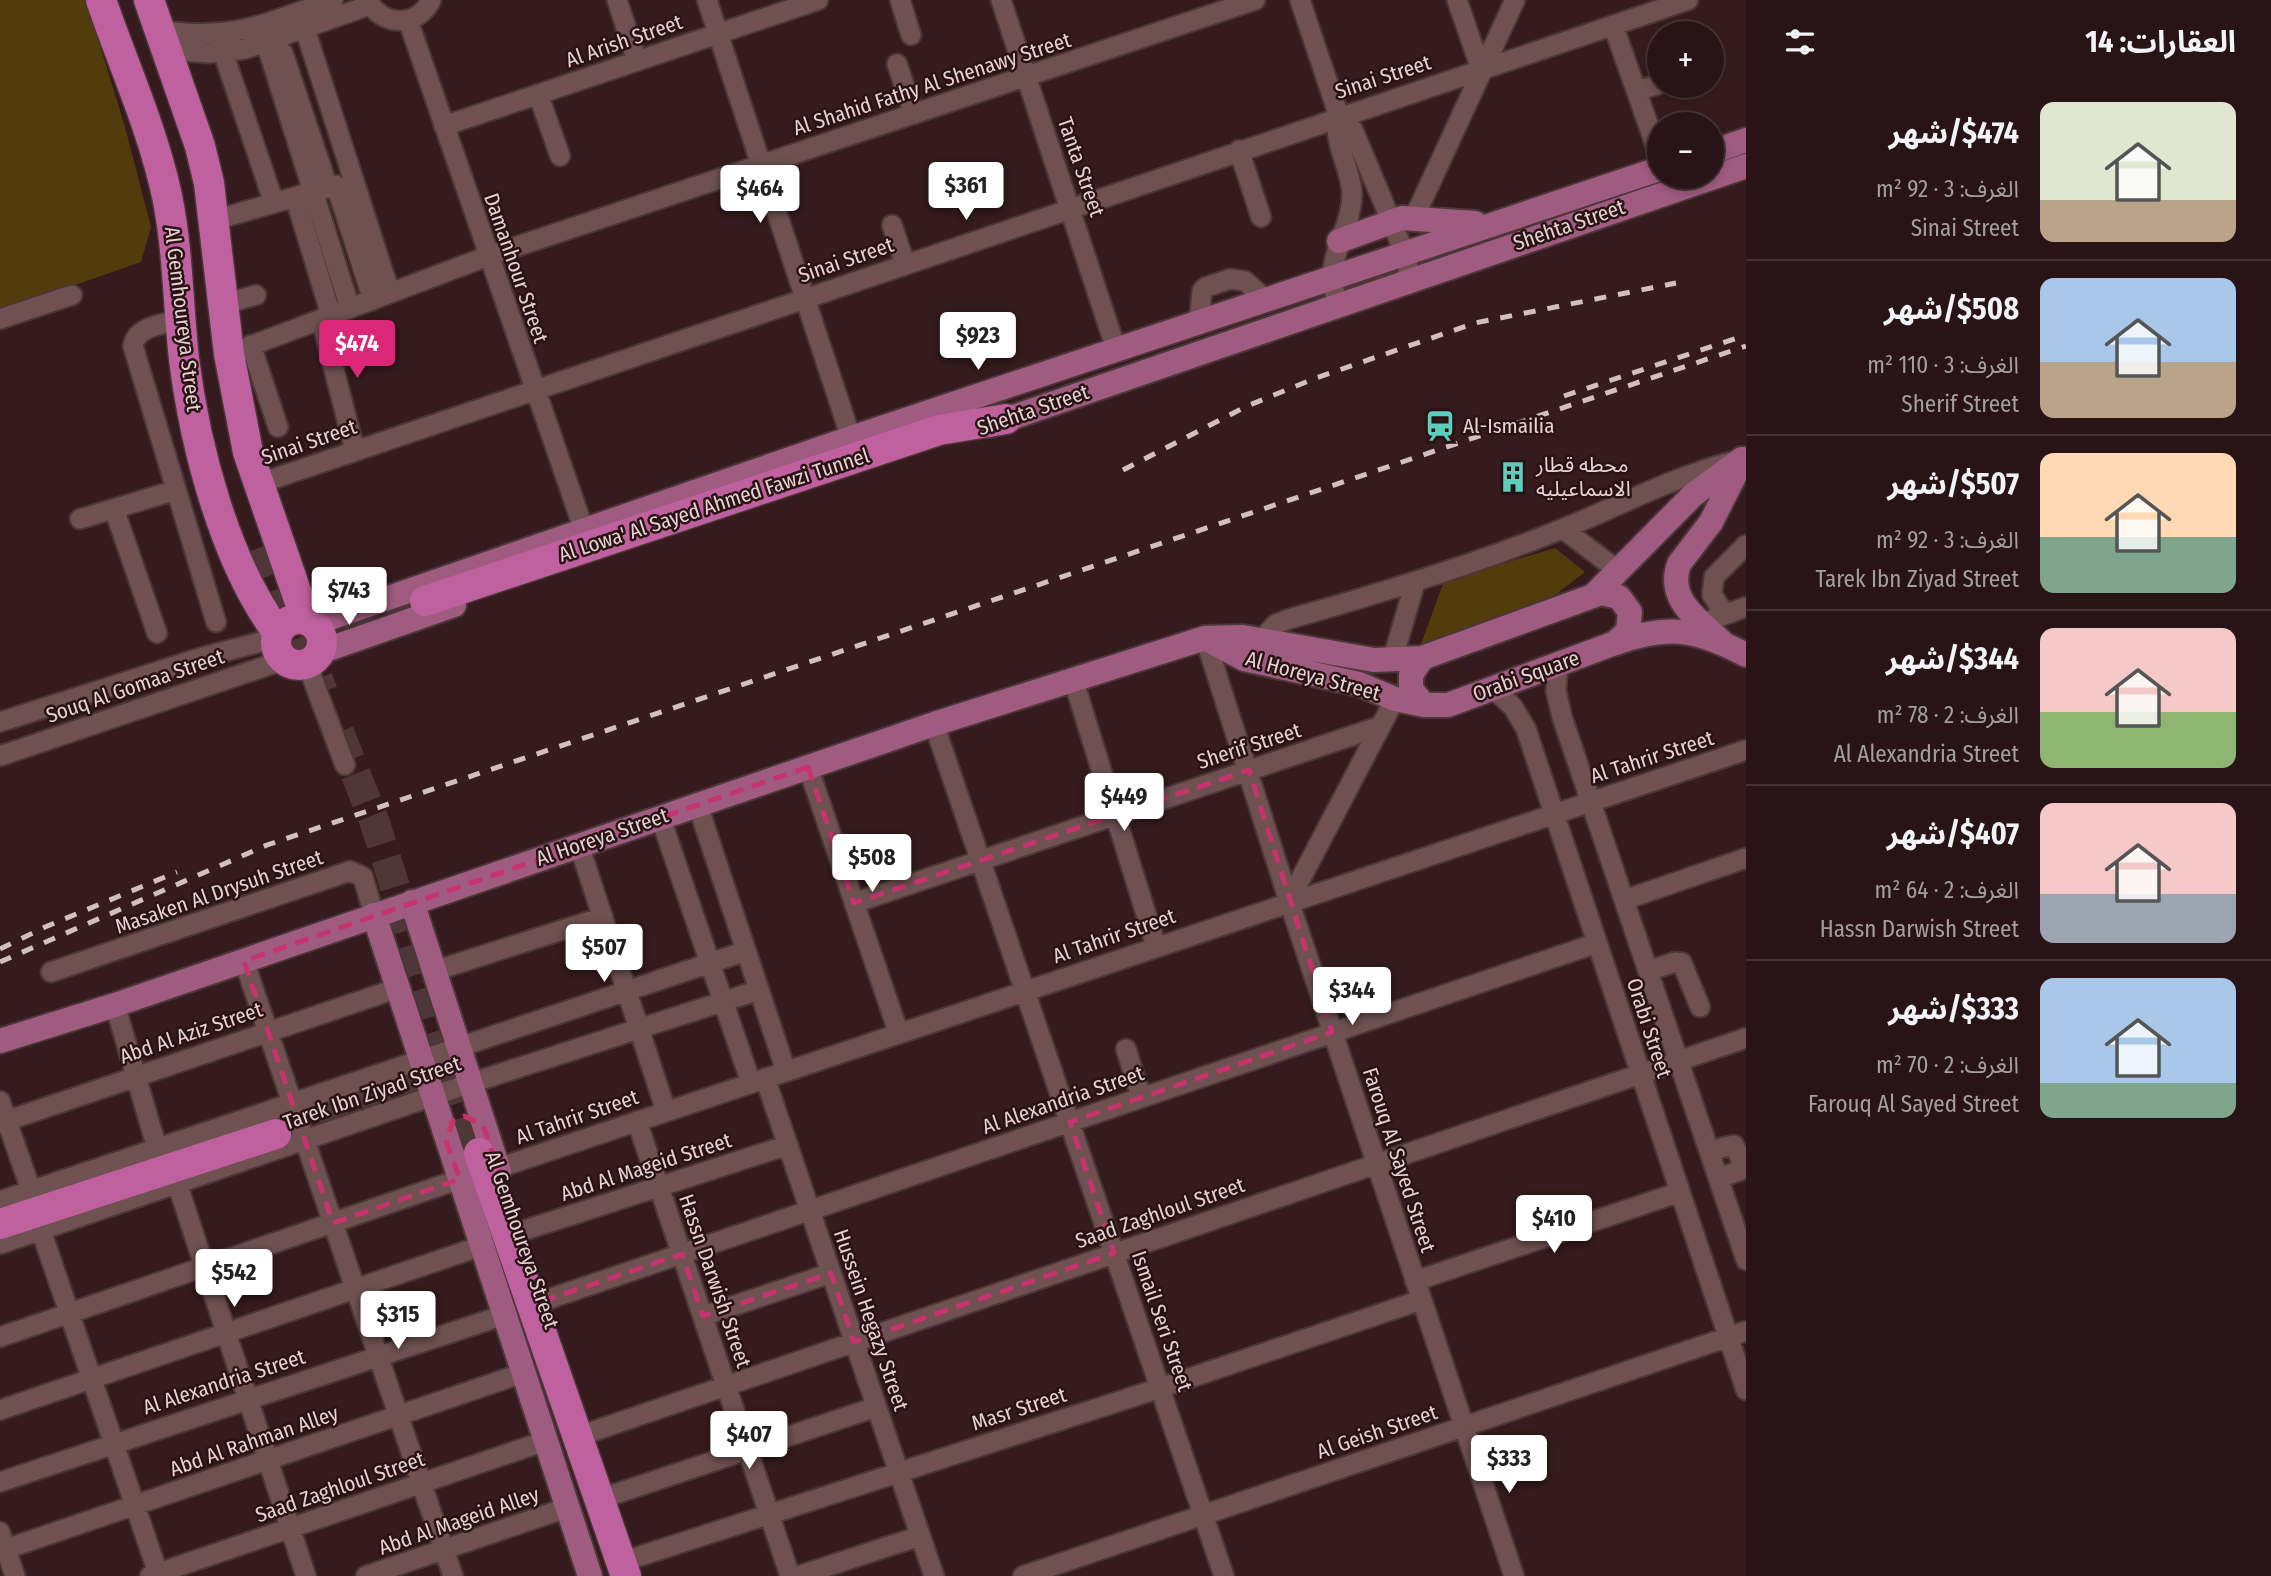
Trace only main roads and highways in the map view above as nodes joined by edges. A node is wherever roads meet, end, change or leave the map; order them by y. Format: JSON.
{"nodes":[{"id":1,"x":101,"y":0,"type":"edge"},
{"id":2,"x":117,"y":0,"type":"edge"},
{"id":3,"x":134,"y":0,"type":"edge"},
{"id":4,"x":149,"y":0,"type":"edge"},
{"id":5,"x":1746,"y":140,"type":"edge"},
{"id":6,"x":1724,"y":148,"type":"edge"},
{"id":7,"x":1746,"y":166,"type":"edge"},
{"id":8,"x":1647,"y":173,"type":"edge"},
{"id":9,"x":1493,"y":223,"type":"junction"},
{"id":10,"x":1339,"y":241,"type":"road end"},
{"id":11,"x":1006,"y":419,"type":"junction"},
{"id":12,"x":1744,"y":458,"type":"edge"},
{"id":13,"x":291,"y":580,"type":"junction"},
{"id":14,"x":254,"y":595,"type":"junction"},
{"id":15,"x":1592,"y":596,"type":"junction"},
{"id":16,"x":425,"y":601,"type":"tunnel mouth"},
{"id":17,"x":370,"y":605,"type":"junction"},
{"id":18,"x":379,"y":631,"type":"junction"},
{"id":19,"x":1205,"y":638,"type":"junction"},
{"id":20,"x":298,"y":642,"type":"junction"},
{"id":21,"x":1615,"y":643,"type":"junction"},
{"id":22,"x":1723,"y":643,"type":"junction"},
{"id":23,"x":1746,"y":655,"type":"edge"},
{"id":24,"x":1422,"y":658,"type":"junction"},
{"id":25,"x":1424,"y":705,"type":"junction"},
{"id":26,"x":412,"y":902,"type":"junction"},
{"id":27,"x":374,"y":915,"type":"junction"},
{"id":28,"x":0,"y":1041,"type":"edge"},
{"id":29,"x":290,"y":1137,"type":"tunnel mouth"},
{"id":30,"x":471,"y":1154,"type":"junction"},
{"id":31,"x":0,"y":1224,"type":"edge"},
{"id":32,"x":631,"y":1570,"type":"edge"},
{"id":33,"x":592,"y":1575,"type":"edge"}],
"edges":[{"from":1,"to":14,"type":"highway","name":"Al Gemhoureya Street"},
{"from":2,"to":3,"type":"highway"},
{"from":4,"to":13,"type":"highway","name":"Al Gemhoureya Street"},
{"from":5,"to":6,"type":"main road"},
{"from":7,"to":11,"type":"main road","name":"Shehta Street"},
{"from":8,"to":9,"type":"main road","name":"Shehta Street"},
{"from":9,"to":10,"type":"main road"},
{"from":9,"to":17,"type":"main road","name":"Shehta Street"},
{"from":11,"to":16,"type":"highway","name":"Al Lowa' Al Sayed Ahmed Fawzi Tunnel"},
{"from":11,"to":18,"type":"main road","name":"Shehta Street"},
{"from":12,"to":15,"type":"main road"},
{"from":12,"to":22,"type":"main road"},
{"from":13,"to":14,"type":"highway"},
{"from":13,"to":20,"type":"highway","name":"Al Gemhoureya Street"},
{"from":14,"to":20,"type":"highway","name":"Al Gemhoureya Street"},
{"from":15,"to":21,"type":"main road"},
{"from":15,"to":24,"type":"main road"},
{"from":17,"to":18,"type":"main road"},
{"from":17,"to":20,"type":"main road","name":"Shehta Street"},
{"from":18,"to":20,"type":"main road","name":"Shehta Street"},
{"from":19,"to":24,"type":"main road","name":"Al Horeya Street"},
{"from":19,"to":25,"type":"main road","name":"Al Horeya Street"},
{"from":19,"to":26,"type":"main road","name":"Al Horeya Street"},
{"from":21,"to":22,"type":"main road","name":"Orabi Square"},
{"from":21,"to":25,"type":"main road","name":"Orabi Square"},
{"from":22,"to":23,"type":"main road"},
{"from":24,"to":25,"type":"main road"},
{"from":26,"to":27,"type":"main road","name":"Al Horeya Street"},
{"from":26,"to":30,"type":"main road","name":"Al Gemhoureya Street"},
{"from":27,"to":28,"type":"main road","name":"Al Horeya Street"},
{"from":27,"to":30,"type":"main road","name":"Al Gemhoureya Street"},
{"from":29,"to":31,"type":"highway"},
{"from":30,"to":32,"type":"highway","name":"Al Gemhoureya Street"},
{"from":30,"to":32,"type":"main road","name":"Al Gemhoureya Street"},
{"from":30,"to":33,"type":"highway","name":"Al Gemhoureya Street"},
{"from":30,"to":33,"type":"main road","name":"Al Gemhoureya Street"}]}
